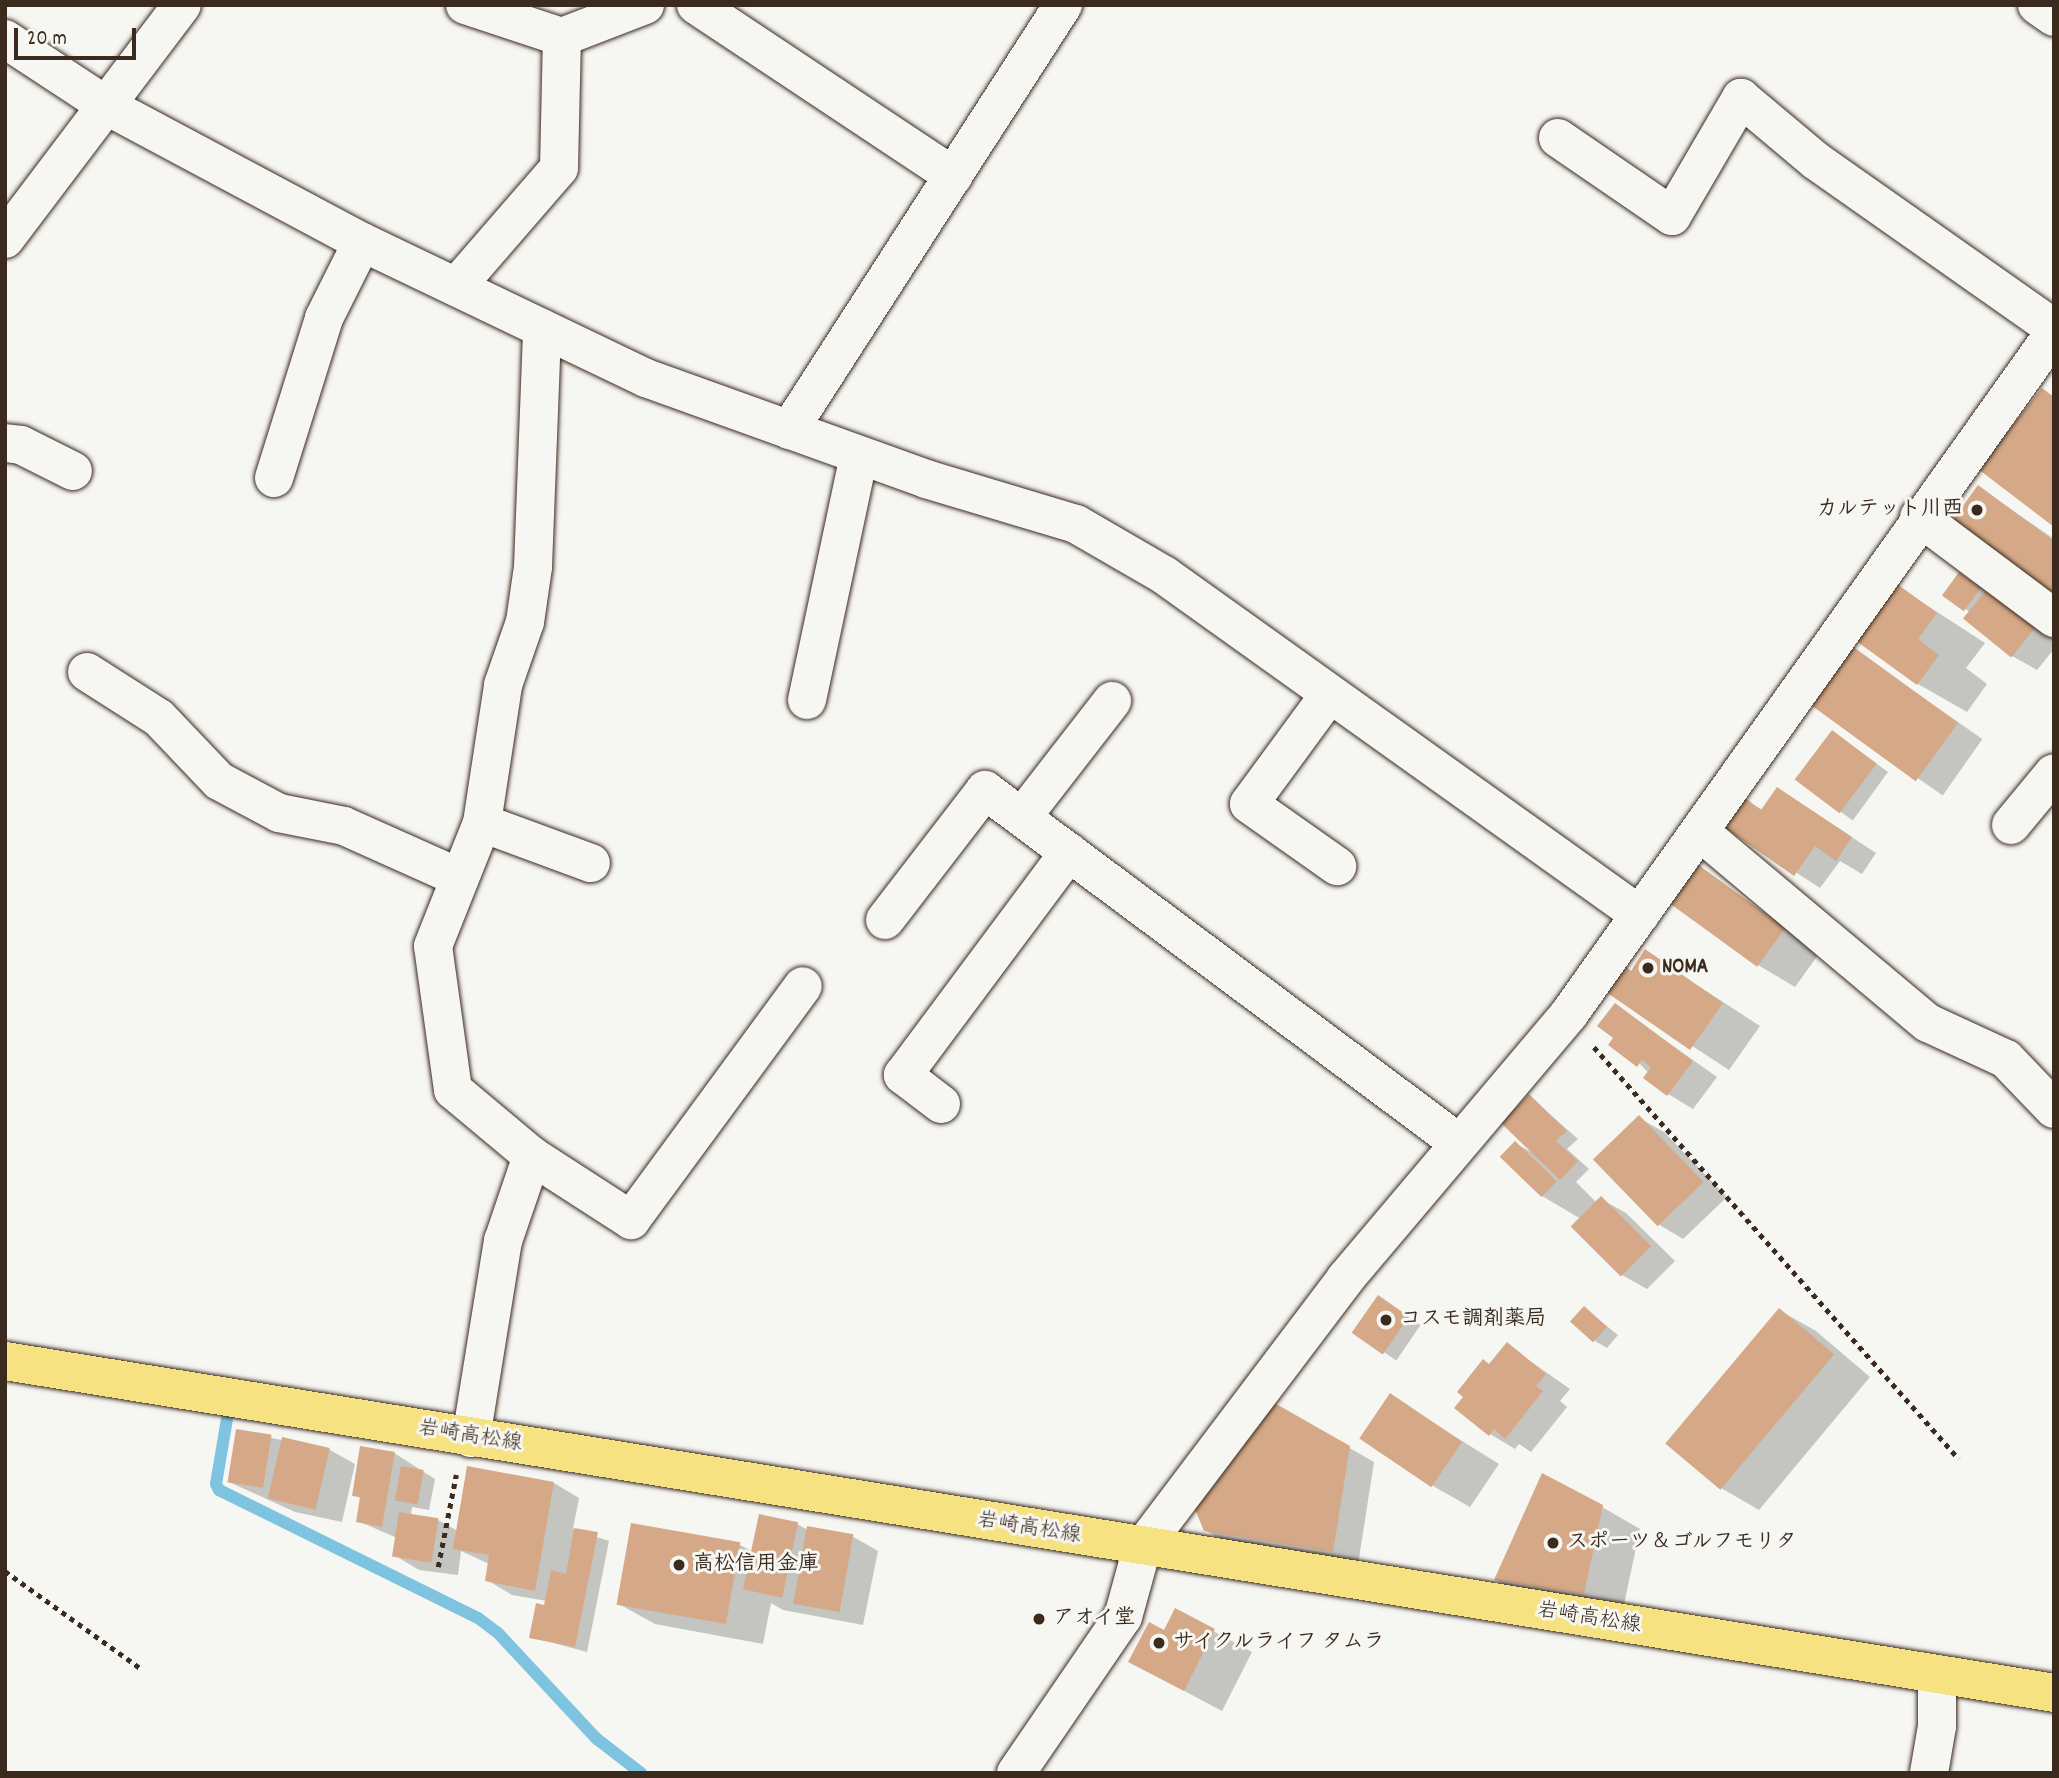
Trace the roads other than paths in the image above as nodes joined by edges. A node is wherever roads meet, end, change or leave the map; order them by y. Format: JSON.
{"nodes":[{"id":1,"x":182,"y":5,"type":"edge"},
{"id":2,"x":465,"y":5,"type":"edge"},
{"id":3,"x":645,"y":5,"type":"edge"},
{"id":4,"x":696,"y":5,"type":"edge"},
{"id":5,"x":1063,"y":5,"type":"edge"},
{"id":6,"x":2037,"y":5,"type":"edge"},
{"id":7,"x":2054,"y":17,"type":"edge"},
{"id":8,"x":562,"y":37,"type":"junction"},
{"id":9,"x":5,"y":39,"type":"edge"},
{"id":10,"x":107,"y":106,"type":"junction"},
{"id":11,"x":1558,"y":138,"type":"dead end"},
{"id":12,"x":953,"y":176,"type":"junction"},
{"id":13,"x":5,"y":239,"type":"edge"},
{"id":14,"x":362,"y":242,"type":"junction"},
{"id":15,"x":456,"y":287,"type":"junction"},
{"id":16,"x":542,"y":328,"type":"junction"},
{"id":17,"x":2052,"y":337,"type":"edge"},
{"id":18,"x":789,"y":430,"type":"junction"},
{"id":19,"x":5,"y":443,"type":"edge"},
{"id":20,"x":859,"y":455,"type":"junction"},
{"id":21,"x":73,"y":471,"type":"dead end"},
{"id":22,"x":274,"y":478,"type":"dead end"},
{"id":23,"x":1919,"y":517,"type":"junction"},
{"id":24,"x":2054,"y":618,"type":"edge"},
{"id":25,"x":87,"y":672,"type":"dead end"},
{"id":26,"x":1328,"y":695,"type":"junction"},
{"id":27,"x":807,"y":701,"type":"dead end"},
{"id":28,"x":1112,"y":701,"type":"dead end"},
{"id":29,"x":2054,"y":773,"type":"edge"},
{"id":30,"x":1022,"y":817,"type":"junction"},
{"id":31,"x":482,"y":823,"type":"junction"},
{"id":32,"x":2011,"y":825,"type":"dead end"},
{"id":33,"x":1700,"y":832,"type":"junction"},
{"id":34,"x":1069,"y":852,"type":"junction"},
{"id":35,"x":591,"y":863,"type":"dead end"},
{"id":36,"x":1337,"y":866,"type":"dead end"},
{"id":37,"x":460,"y":878,"type":"junction"},
{"id":38,"x":1640,"y":915,"type":"junction"},
{"id":39,"x":885,"y":920,"type":"dead end"},
{"id":40,"x":803,"y":986,"type":"dead end"},
{"id":41,"x":941,"y":1104,"type":"dead end"},
{"id":42,"x":2054,"y":1109,"type":"edge"},
{"id":43,"x":1459,"y":1143,"type":"junction"},
{"id":44,"x":532,"y":1156,"type":"junction"},
{"id":45,"x":5,"y":1361,"type":"edge"},
{"id":46,"x":467,"y":1437,"type":"junction"},
{"id":47,"x":1142,"y":1548,"type":"junction"},
{"id":48,"x":1937,"y":1674,"type":"junction"},
{"id":49,"x":2054,"y":1693,"type":"edge"},
{"id":50,"x":1016,"y":1773,"type":"edge"},
{"id":51,"x":1929,"y":1773,"type":"edge"}],
"edges":[{"from":1,"to":10,"type":"street"},
{"from":2,"to":8,"type":"street"},
{"from":3,"to":8,"type":"street"},
{"from":4,"to":12,"type":"street"},
{"from":5,"to":12,"type":"street"},
{"from":6,"to":7,"type":"street"},
{"from":8,"to":15,"type":"street"},
{"from":9,"to":10,"type":"street"},
{"from":10,"to":13,"type":"street"},
{"from":10,"to":14,"type":"street"},
{"from":11,"to":17,"type":"street"},
{"from":12,"to":18,"type":"street"},
{"from":14,"to":15,"type":"street"},
{"from":14,"to":22,"type":"street"},
{"from":15,"to":16,"type":"street"},
{"from":16,"to":18,"type":"street"},
{"from":16,"to":31,"type":"street"},
{"from":17,"to":23,"type":"street"},
{"from":18,"to":20,"type":"street"},
{"from":19,"to":21,"type":"street"},
{"from":20,"to":26,"type":"street"},
{"from":20,"to":27,"type":"street"},
{"from":23,"to":24,"type":"street"},
{"from":23,"to":33,"type":"street"},
{"from":25,"to":37,"type":"street"},
{"from":26,"to":36,"type":"street"},
{"from":26,"to":38,"type":"street"},
{"from":28,"to":30,"type":"street"},
{"from":29,"to":32,"type":"street"},
{"from":30,"to":34,"type":"street"},
{"from":30,"to":39,"type":"street"},
{"from":31,"to":35,"type":"street"},
{"from":31,"to":37,"type":"street"},
{"from":33,"to":38,"type":"street"},
{"from":33,"to":42,"type":"street"},
{"from":34,"to":41,"type":"street"},
{"from":34,"to":43,"type":"street"},
{"from":37,"to":44,"type":"street"},
{"from":38,"to":43,"type":"street"},
{"from":40,"to":44,"type":"street"},
{"from":43,"to":47,"type":"street"},
{"from":44,"to":46,"type":"street"},
{"from":45,"to":46,"type":"main road","name":"岩崎高松線"},
{"from":46,"to":47,"type":"main road","name":"岩崎高松線"},
{"from":47,"to":48,"type":"main road","name":"岩崎高松線"},
{"from":47,"to":50,"type":"street"},
{"from":48,"to":49,"type":"main road","name":"岩崎高松線"},
{"from":48,"to":51,"type":"street"}]}
